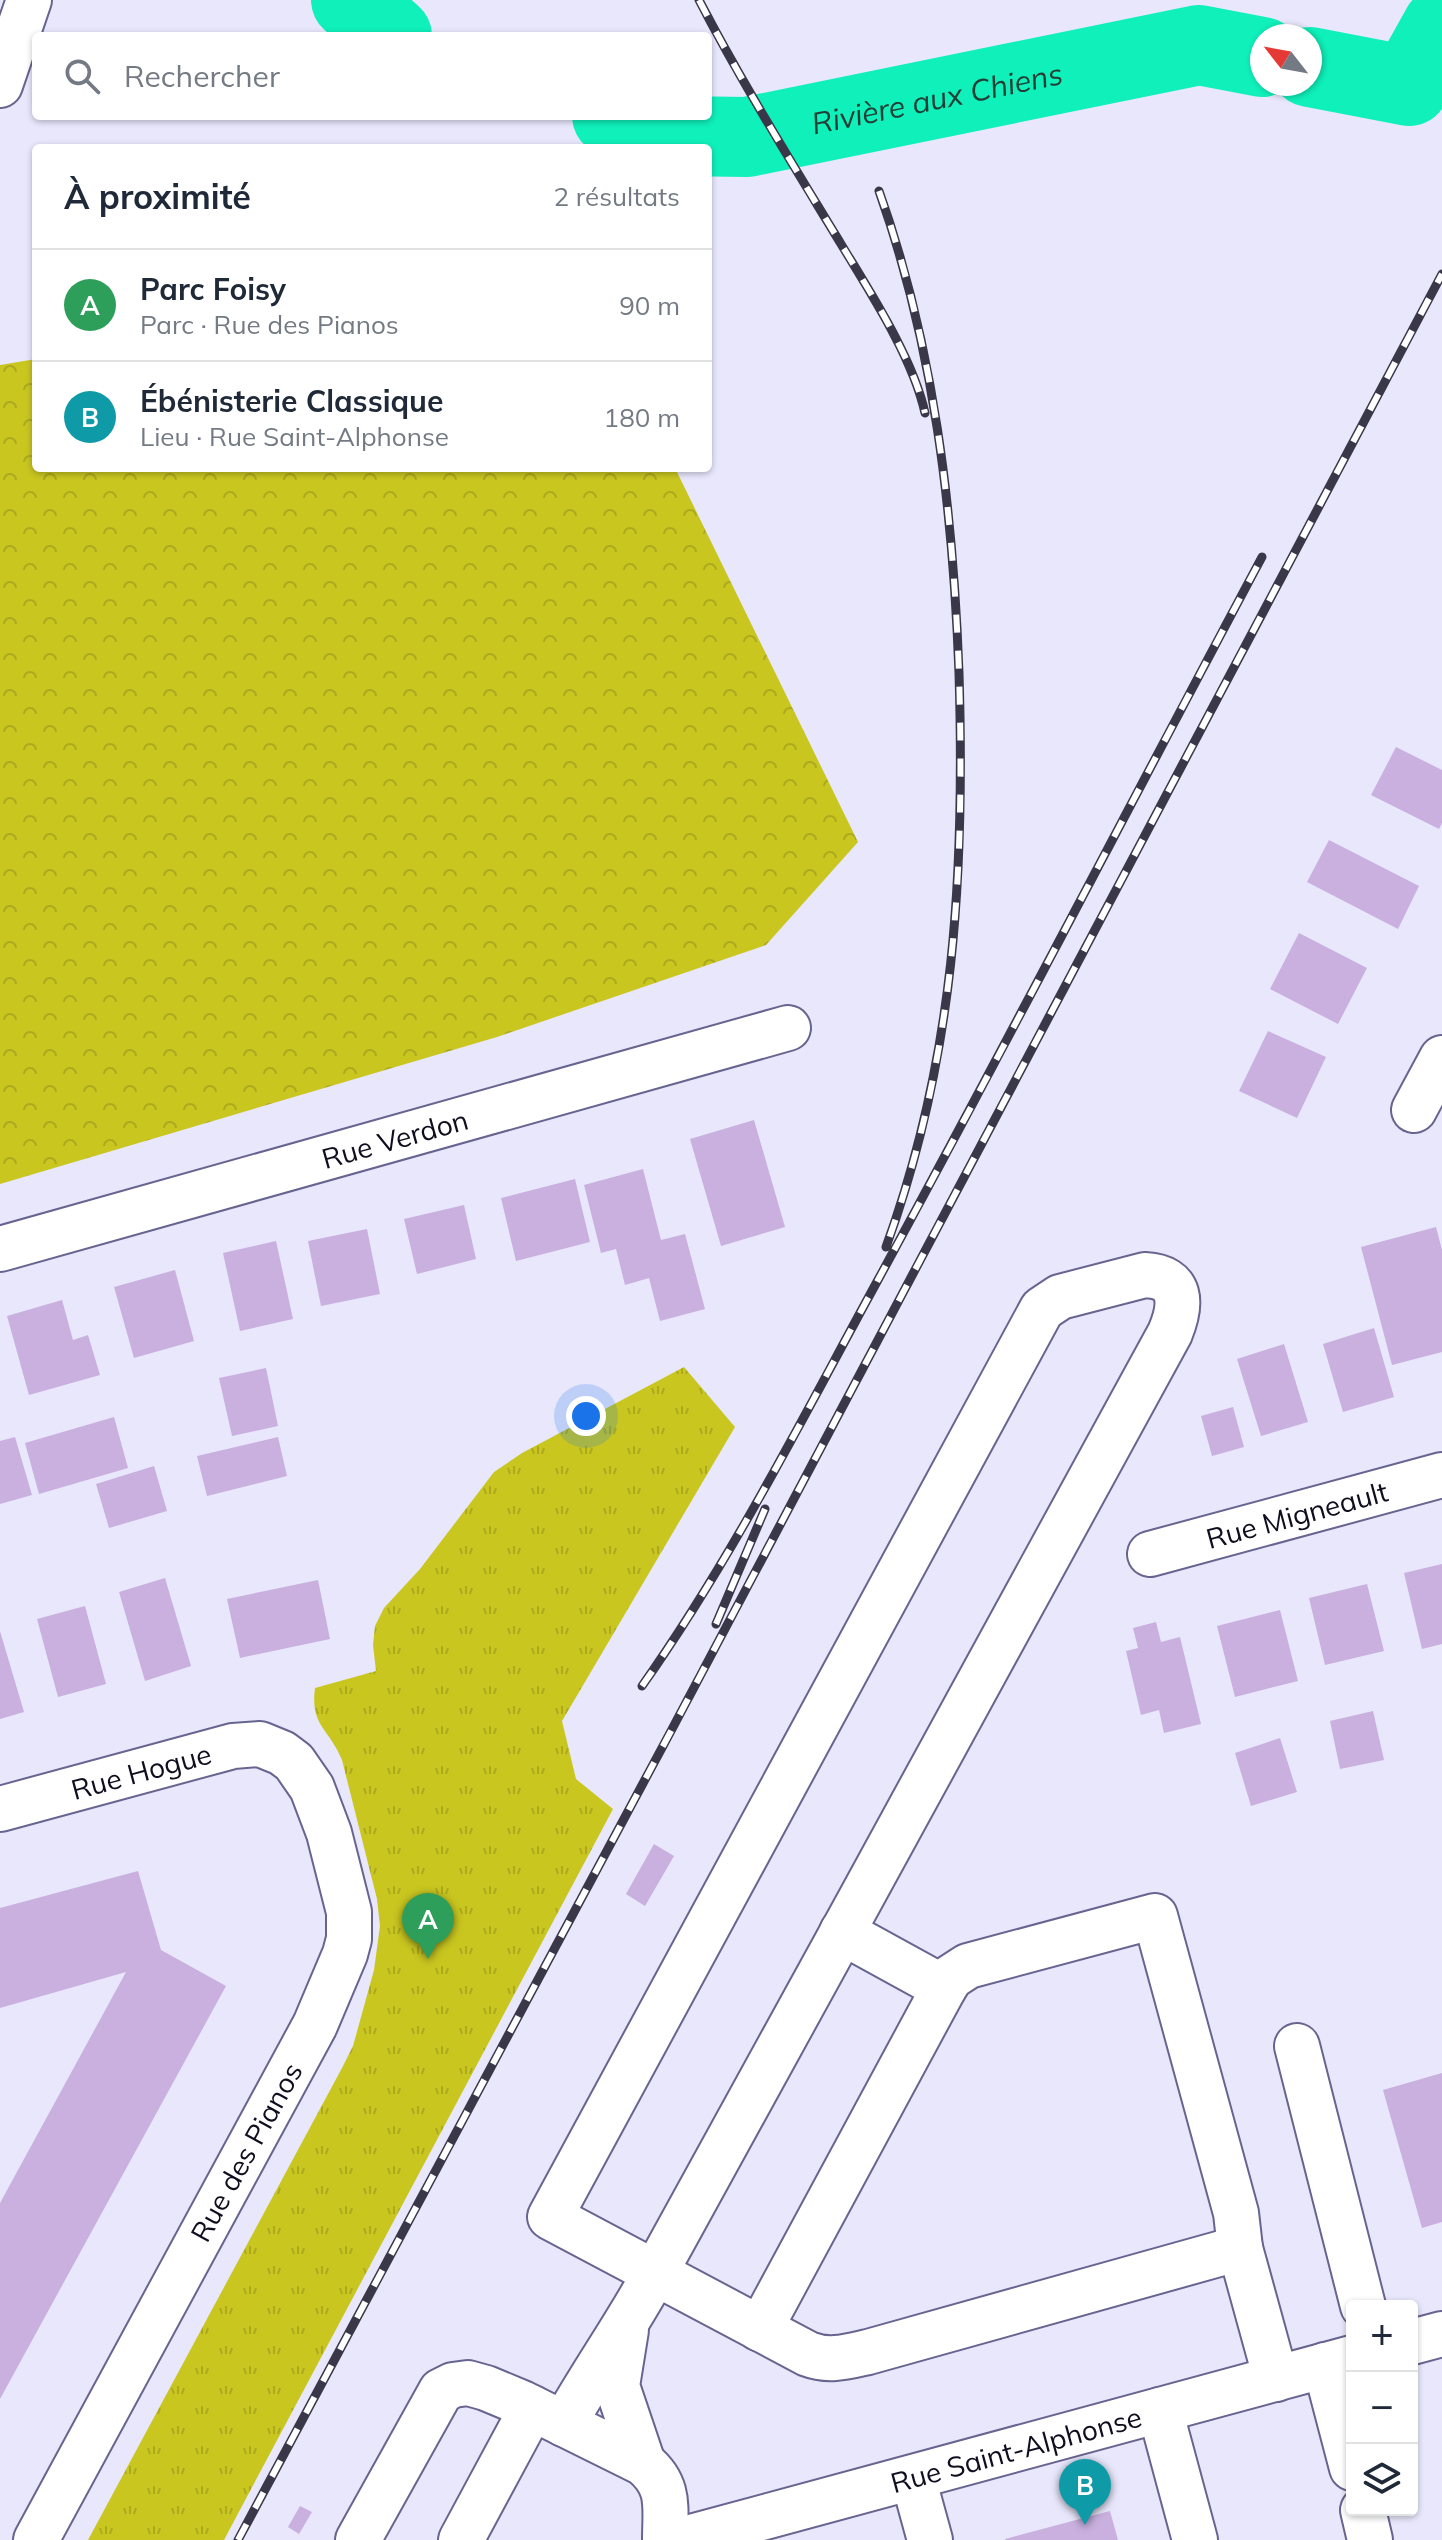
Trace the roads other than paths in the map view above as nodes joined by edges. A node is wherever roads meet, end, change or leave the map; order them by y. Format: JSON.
{"nodes":[{"id":1,"x":29,"y":0,"type":"edge"},
{"id":2,"x":0,"y":85,"type":"edge"},
{"id":3,"x":788,"y":1028,"type":"dead end"},
{"id":4,"x":1442,"y":1058,"type":"edge"},
{"id":5,"x":1414,"y":1110,"type":"dead end"},
{"id":6,"x":0,"y":1249,"type":"edge"},
{"id":7,"x":1442,"y":1475,"type":"edge"},
{"id":8,"x":1150,"y":1554,"type":"dead end"},
{"id":9,"x":282,"y":1753,"type":"joint"},
{"id":10,"x":0,"y":1809,"type":"edge"},
{"id":11,"x":842,"y":1932,"type":"junction"},
{"id":12,"x":944,"y":1988,"type":"junction"},
{"id":13,"x":1297,"y":2046,"type":"dead end"},
{"id":14,"x":1240,"y":2248,"type":"junction"},
{"id":15,"x":655,"y":2273,"type":"junction"},
{"id":16,"x":1361,"y":2300,"type":"edge"},
{"id":17,"x":627,"y":2324,"type":"junction"},
{"id":18,"x":760,"y":2329,"type":"junction"},
{"id":19,"x":1442,"y":2334,"type":"edge"},
{"id":20,"x":1418,"y":2340,"type":"edge"},
{"id":21,"x":1339,"y":2362,"type":"edge"},
{"id":22,"x":1276,"y":2379,"type":"junction"},
{"id":23,"x":1160,"y":2410,"type":"junction"},
{"id":24,"x":548,"y":2416,"type":"junction"},
{"id":25,"x":1349,"y":2444,"type":"edge"},
{"id":26,"x":643,"y":2463,"type":"junction"},
{"id":27,"x":913,"y":2478,"type":"junction"},
{"id":28,"x":1364,"y":2516,"type":"edge"},
{"id":29,"x":36,"y":2540,"type":"edge"},
{"id":30,"x":358,"y":2540,"type":"edge"},
{"id":31,"x":461,"y":2540,"type":"edge"},
{"id":32,"x":665,"y":2540,"type":"edge"},
{"id":33,"x":680,"y":2540,"type":"edge"},
{"id":34,"x":930,"y":2540,"type":"edge"},
{"id":35,"x":1195,"y":2540,"type":"edge"},
{"id":36,"x":1370,"y":2540,"type":"edge"}],
"edges":[{"from":1,"to":2,"type":"street"},
{"from":3,"to":6,"type":"street","name":"Rue Verdon"},
{"from":4,"to":5,"type":"street"},
{"from":7,"to":8,"type":"street","name":"Rue Migneault"},
{"from":9,"to":10,"type":"street","name":"Rue Hogue"},
{"from":9,"to":29,"type":"street","name":"Rue des Pianos"},
{"from":11,"to":12,"type":"street"},
{"from":11,"to":15,"type":"street"},
{"from":11,"to":15,"type":"street"},
{"from":12,"to":14,"type":"street"},
{"from":12,"to":18,"type":"street"},
{"from":13,"to":16,"type":"street"},
{"from":14,"to":18,"type":"street"},
{"from":14,"to":22,"type":"street"},
{"from":15,"to":17,"type":"street"},
{"from":15,"to":18,"type":"street"},
{"from":17,"to":24,"type":"street"},
{"from":17,"to":26,"type":"street"},
{"from":19,"to":20,"type":"street"},
{"from":21,"to":22,"type":"street","name":"Rue Saint-Alphonse"},
{"from":21,"to":25,"type":"street"},
{"from":22,"to":23,"type":"street","name":"Rue Saint-Alphonse"},
{"from":23,"to":27,"type":"street","name":"Rue Saint-Alphonse"},
{"from":23,"to":35,"type":"street"},
{"from":24,"to":26,"type":"street"},
{"from":24,"to":30,"type":"street"},
{"from":24,"to":31,"type":"street"},
{"from":26,"to":32,"type":"street"},
{"from":27,"to":33,"type":"street","name":"Rue Saint-Alphonse"},
{"from":27,"to":34,"type":"street"},
{"from":28,"to":36,"type":"street"}]}
